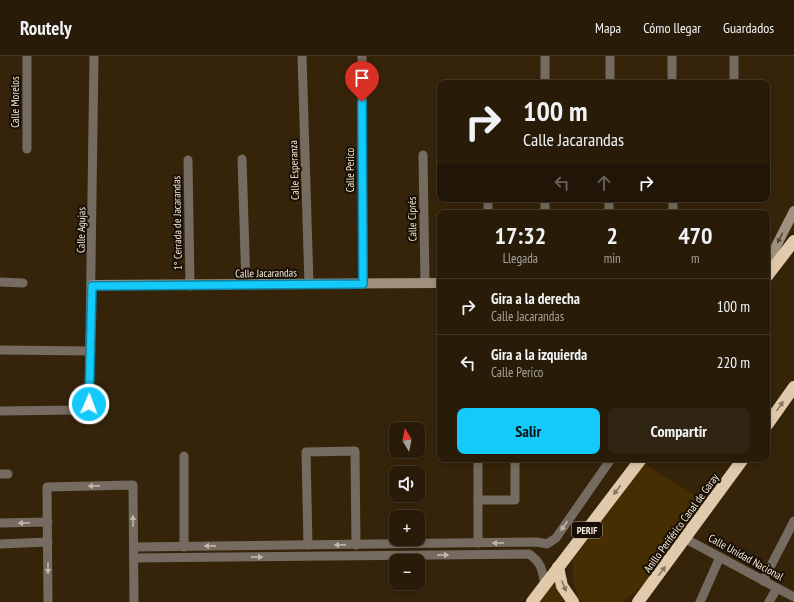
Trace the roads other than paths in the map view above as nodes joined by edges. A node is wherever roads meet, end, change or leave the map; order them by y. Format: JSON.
{"nodes":[{"id":1,"x":27,"y":56,"type":"edge"},
{"id":2,"x":94,"y":56,"type":"edge"},
{"id":3,"x":302,"y":56,"type":"edge"},
{"id":4,"x":362,"y":56,"type":"edge"},
{"id":5,"x":545,"y":56,"type":"edge"},
{"id":6,"x":610,"y":56,"type":"edge"},
{"id":7,"x":672,"y":56,"type":"edge"},
{"id":8,"x":734,"y":56,"type":"edge"},
{"id":9,"x":545,"y":80,"type":"edge"},
{"id":10,"x":610,"y":80,"type":"edge"},
{"id":11,"x":672,"y":80,"type":"edge"},
{"id":12,"x":734,"y":80,"type":"edge"},
{"id":13,"x":27,"y":148,"type":"dead end"},
{"id":14,"x":423,"y":155,"type":"dead end"},
{"id":15,"x":242,"y":159,"type":"dead end"},
{"id":16,"x":188,"y":160,"type":"dead end"},
{"id":17,"x":794,"y":211,"type":"edge"},
{"id":18,"x":794,"y":241,"type":"edge"},
{"id":19,"x":770,"y":258,"type":"edge"},
{"id":20,"x":770,"y":272,"type":"edge"},
{"id":21,"x":0,"y":282,"type":"edge"},
{"id":22,"x":23,"y":283,"type":"dead end"},
{"id":23,"x":425,"y":283,"type":"junction"},
{"id":24,"x":437,"y":283,"type":"edge"},
{"id":25,"x":309,"y":284,"type":"junction"},
{"id":26,"x":363,"y":284,"type":"junction"},
{"id":27,"x":246,"y":285,"type":"junction"},
{"id":28,"x":92,"y":286,"type":"junction"},
{"id":29,"x":190,"y":286,"type":"junction"},
{"id":30,"x":0,"y":350,"type":"edge"},
{"id":31,"x":91,"y":350,"type":"junction"},
{"id":32,"x":794,"y":387,"type":"edge"},
{"id":33,"x":0,"y":411,"type":"edge"},
{"id":34,"x":770,"y":421,"type":"edge"},
{"id":35,"x":184,"y":456,"type":"dead end"},
{"id":36,"x":478,"y":462,"type":"edge"},
{"id":37,"x":515,"y":462,"type":"edge"},
{"id":38,"x":609,"y":462,"type":"edge"},
{"id":39,"x":639,"y":462,"type":"edge"},
{"id":40,"x":741,"y":462,"type":"edge"},
{"id":41,"x":478,"y":500,"type":"junction"},
{"id":42,"x":794,"y":521,"type":"edge"},
{"id":43,"x":48,"y":522,"type":"junction"},
{"id":44,"x":0,"y":523,"type":"edge"},
{"id":45,"x":686,"y":538,"type":"junction"},
{"id":46,"x":48,"y":542,"type":"junction"},
{"id":47,"x":478,"y":543,"type":"junction"},
{"id":48,"x":0,"y":544,"type":"edge"},
{"id":49,"x":308,"y":545,"type":"junction"},
{"id":50,"x":356,"y":545,"type":"junction"},
{"id":51,"x":134,"y":547,"type":"junction"},
{"id":52,"x":184,"y":547,"type":"junction"},
{"id":53,"x":134,"y":558,"type":"junction"},
{"id":54,"x":720,"y":558,"type":"junction"},
{"id":55,"x":558,"y":568,"type":"junction"},
{"id":56,"x":763,"y":581,"type":"junction"},
{"id":57,"x":545,"y":585,"type":"junction"},
{"id":58,"x":777,"y":588,"type":"junction"},
{"id":59,"x":794,"y":597,"type":"edge"},
{"id":60,"x":48,"y":602,"type":"edge"},
{"id":61,"x":134,"y":602,"type":"edge"},
{"id":62,"x":532,"y":602,"type":"edge"},
{"id":63,"x":573,"y":602,"type":"edge"},
{"id":64,"x":638,"y":602,"type":"edge"},
{"id":65,"x":700,"y":602,"type":"edge"},
{"id":66,"x":769,"y":602,"type":"edge"}],
"edges":[{"from":1,"to":13,"type":"street","name":"Calle Morelos"},
{"from":2,"to":28,"type":"street","name":"Calle Agujas"},
{"from":3,"to":25,"type":"street","name":"Calle Esperanza"},
{"from":4,"to":26,"type":"street","name":"Calle Perico"},
{"from":5,"to":9,"type":"street"},
{"from":6,"to":10,"type":"street"},
{"from":7,"to":11,"type":"street"},
{"from":8,"to":12,"type":"street"},
{"from":14,"to":23,"type":"street","name":"Calle Ciprés"},
{"from":15,"to":27,"type":"street"},
{"from":16,"to":29,"type":"street","name":"1° Cerrada de Jacarandas"},
{"from":17,"to":19,"type":"street","one_way":true},
{"from":18,"to":20,"type":"highway"},
{"from":21,"to":22,"type":"street"},
{"from":23,"to":24,"type":"street","name":"Calle Jacarandas"},
{"from":23,"to":26,"type":"street","name":"Calle Jacarandas"},
{"from":25,"to":26,"type":"street","name":"Calle Jacarandas"},
{"from":25,"to":27,"type":"street","name":"Calle Jacarandas"},
{"from":27,"to":29,"type":"street","name":"Calle Jacarandas"},
{"from":28,"to":29,"type":"street","name":"Calle Jacarandas"},
{"from":28,"to":31,"type":"street","name":"Calle Agujas"},
{"from":30,"to":31,"type":"street"},
{"from":31,"to":33,"type":"street","name":"Calle Agujas"},
{"from":34,"to":32,"type":"highway","one_way":true},
{"from":35,"to":52,"type":"street"},
{"from":36,"to":41,"type":"street"},
{"from":37,"to":41,"type":"street"},
{"from":38,"to":47,"type":"street","one_way":true},
{"from":39,"to":55,"type":"highway","number":"PERIF","one_way":true},
{"from":40,"to":45,"type":"highway","name":"Anillo Periférico Canal de Garay"},
{"from":41,"to":47,"type":"street"},
{"from":42,"to":56,"type":"street"},
{"from":43,"to":44,"type":"street","one_way":true},
{"from":43,"to":46,"type":"street"},
{"from":51,"to":43,"type":"street","one_way":true},
{"from":45,"to":54,"type":"street","name":"Calle Unidad Nacional"},
{"from":64,"to":45,"type":"highway","name":"Anillo Periférico Canal de Garay","one_way":true},
{"from":46,"to":48,"type":"street"},
{"from":46,"to":60,"type":"street","one_way":true},
{"from":47,"to":50,"type":"street"},
{"from":50,"to":49,"type":"street","one_way":true},
{"from":49,"to":50,"type":"street"},
{"from":49,"to":52,"type":"street","one_way":true},
{"from":51,"to":52,"type":"street"},
{"from":51,"to":53,"type":"street"},
{"from":53,"to":57,"type":"street","one_way":true},
{"from":53,"to":61,"type":"street"},
{"from":54,"to":56,"type":"street","name":"Calle Unidad Nacional"},
{"from":54,"to":65,"type":"street"},
{"from":55,"to":57,"type":"highway","number":"PERIF"},
{"from":55,"to":63,"type":"highway","one_way":true},
{"from":56,"to":58,"type":"street","name":"Calle Unidad Nacional"},
{"from":57,"to":62,"type":"highway","number":"PERIF"},
{"from":58,"to":59,"type":"street","name":"Calle Unidad Nacional"},
{"from":58,"to":66,"type":"street"}]}
